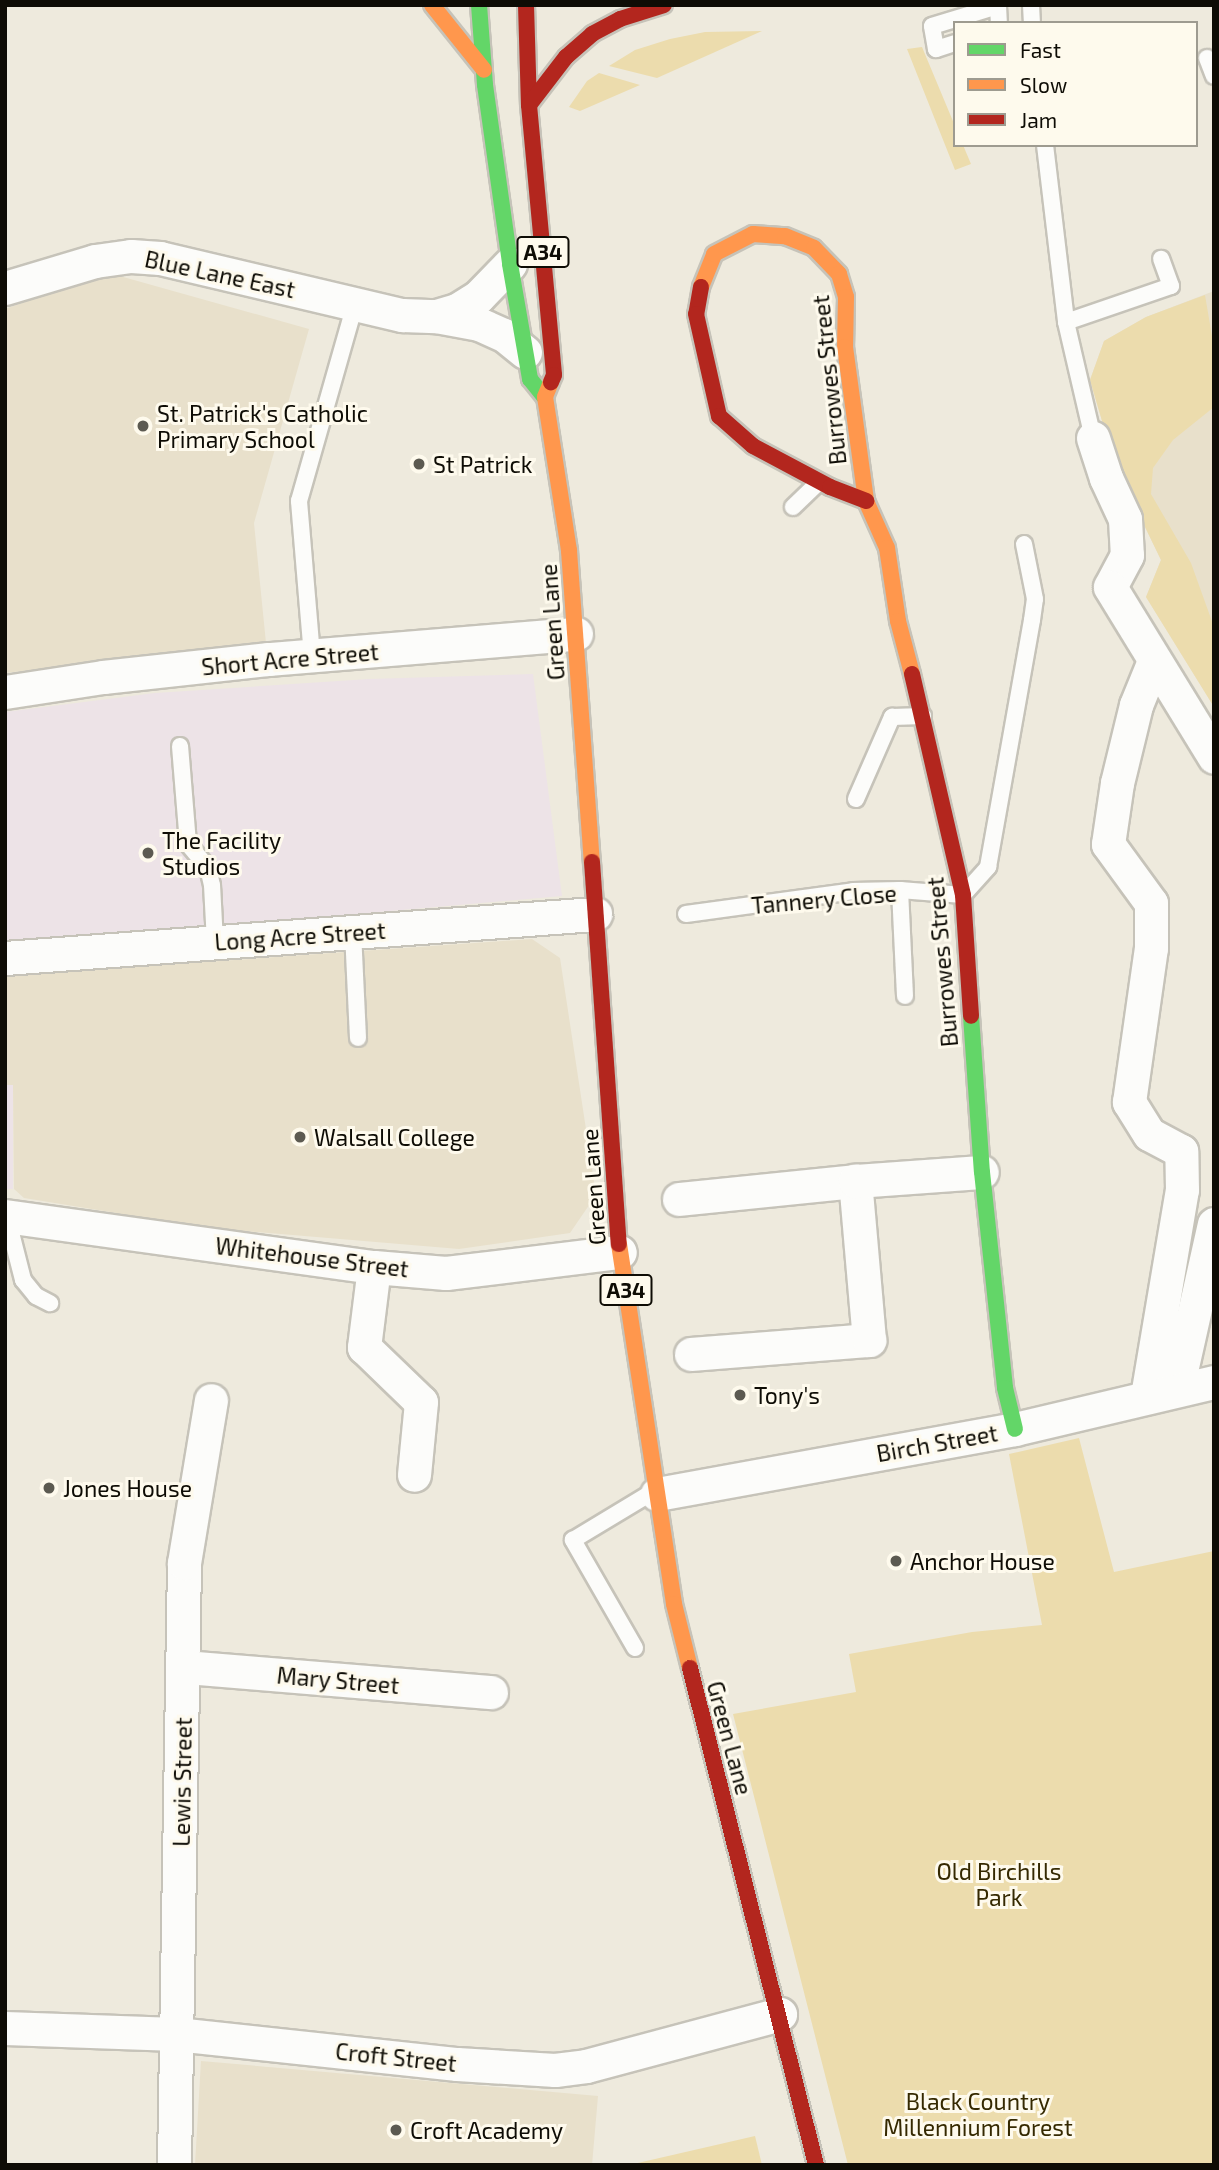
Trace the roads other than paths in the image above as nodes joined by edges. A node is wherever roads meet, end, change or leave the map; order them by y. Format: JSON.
{"nodes":[{"id":1,"x":432,"y":5,"type":"edge"},
{"id":2,"x":479,"y":5,"type":"edge"},
{"id":3,"x":526,"y":5,"type":"edge"},
{"id":4,"x":664,"y":5,"type":"edge"},
{"id":5,"x":962,"y":11,"type":"edge"},
{"id":6,"x":999,"y":21,"type":"edge"},
{"id":7,"x":953,"y":44,"type":"edge"},
{"id":8,"x":1207,"y":58,"type":"dead end"},
{"id":9,"x":485,"y":72,"type":"junction"},
{"id":10,"x":1214,"y":76,"type":"edge"},
{"id":11,"x":529,"y":105,"type":"junction"},
{"id":12,"x":1045,"y":147,"type":"edge"},
{"id":13,"x":1161,"y":258,"type":"dead end"},
{"id":14,"x":510,"y":264,"type":"junction"},
{"id":15,"x":5,"y":288,"type":"edge"},
{"id":16,"x":355,"y":305,"type":"junction"},
{"id":17,"x":436,"y":316,"type":"junction"},
{"id":18,"x":1066,"y":322,"type":"junction"},
{"id":19,"x":525,"y":352,"type":"junction"},
{"id":20,"x":545,"y":397,"type":"junction"},
{"id":21,"x":1093,"y":438,"type":"joint"},
{"id":22,"x":819,"y":482,"type":"junction"},
{"id":23,"x":866,"y":501,"type":"junction"},
{"id":24,"x":793,"y":507,"type":"dead end"},
{"id":25,"x":1024,"y":544,"type":"dead end"},
{"id":26,"x":576,"y":634,"type":"junction"},
{"id":27,"x":312,"y":656,"type":"junction"},
{"id":28,"x":1154,"y":661,"type":"junction"},
{"id":29,"x":5,"y":692,"type":"edge"},
{"id":30,"x":923,"y":716,"type":"junction"},
{"id":31,"x":180,"y":746,"type":"dead end"},
{"id":32,"x":1214,"y":757,"type":"edge"},
{"id":33,"x":856,"y":799,"type":"dead end"},
{"id":34,"x":900,"y":890,"type":"junction"},
{"id":35,"x":962,"y":895,"type":"junction"},
{"id":36,"x":595,"y":914,"type":"junction"},
{"id":37,"x":686,"y":914,"type":"dead end"},
{"id":38,"x":353,"y":932,"type":"junction"},
{"id":39,"x":215,"y":942,"type":"junction"},
{"id":40,"x":5,"y":958,"type":"edge"},
{"id":41,"x":905,"y":996,"type":"dead end"},
{"id":42,"x":358,"y":1038,"type":"dead end"},
{"id":43,"x":982,"y":1172,"type":"junction"},
{"id":44,"x":855,"y":1181,"type":"junction"},
{"id":45,"x":679,"y":1199,"type":"dead end"},
{"id":46,"x":6,"y":1216,"type":"edge"},
{"id":47,"x":1214,"y":1224,"type":"edge"},
{"id":48,"x":620,"y":1252,"type":"junction"},
{"id":49,"x":374,"y":1267,"type":"junction"},
{"id":50,"x":50,"y":1303,"type":"dead end"},
{"id":51,"x":691,"y":1354,"type":"dead end"},
{"id":52,"x":1214,"y":1382,"type":"edge"},
{"id":53,"x":1162,"y":1392,"type":"junction"},
{"id":54,"x":211,"y":1401,"type":"dead end"},
{"id":55,"x":1015,"y":1429,"type":"junction"},
{"id":56,"x":414,"y":1475,"type":"dead end"},
{"id":57,"x":656,"y":1492,"type":"junction"},
{"id":58,"x":635,"y":1648,"type":"dead end"},
{"id":59,"x":185,"y":1667,"type":"junction"},
{"id":60,"x":491,"y":1692,"type":"dead end"},
{"id":61,"x":780,"y":2014,"type":"junction"},
{"id":62,"x":5,"y":2028,"type":"edge"},
{"id":63,"x":176,"y":2034,"type":"junction"},
{"id":64,"x":174,"y":2165,"type":"edge"},
{"id":65,"x":816,"y":2165,"type":"edge"}],
"edges":[{"from":1,"to":9,"type":"main road"},
{"from":2,"to":9,"type":"main road","name":"Green Lane","number":"A34"},
{"from":3,"to":11,"type":"main road","name":"Green Lane","number":"A34"},
{"from":4,"to":11,"type":"main road"},
{"from":5,"to":6,"type":"lane"},
{"from":5,"to":7,"type":"lane"},
{"from":8,"to":10,"type":"lane"},
{"from":9,"to":14,"type":"main road","name":"Green Lane","number":"A34"},
{"from":11,"to":20,"type":"main road","name":"Green Lane","number":"A34"},
{"from":12,"to":18,"type":"lane"},
{"from":13,"to":18,"type":"lane"},
{"from":14,"to":17,"type":"street","name":"Blue Lane East"},
{"from":14,"to":19,"type":"main road","name":"Green Lane","number":"A34"},
{"from":15,"to":16,"type":"street","name":"Blue Lane East"},
{"from":16,"to":17,"type":"street","name":"Blue Lane East"},
{"from":16,"to":27,"type":"lane"},
{"from":17,"to":19,"type":"street","name":"Blue Lane East"},
{"from":18,"to":21,"type":"lane"},
{"from":19,"to":20,"type":"main road","name":"Green Lane","number":"A34"},
{"from":20,"to":26,"type":"main road","name":"Green Lane","number":"A34"},
{"from":21,"to":28,"type":"street"},
{"from":22,"to":23,"type":"main road","name":"Burrowes Street"},
{"from":22,"to":23,"type":"main road","name":"Burrowes Street"},
{"from":22,"to":24,"type":"lane"},
{"from":23,"to":30,"type":"main road","name":"Burrowes Street"},
{"from":25,"to":35,"type":"lane"},
{"from":26,"to":27,"type":"street","name":"Short Acre Street"},
{"from":26,"to":36,"type":"main road","name":"Green Lane","number":"A34"},
{"from":27,"to":29,"type":"street","name":"Short Acre Street"},
{"from":28,"to":32,"type":"street"},
{"from":28,"to":53,"type":"street"},
{"from":30,"to":33,"type":"lane"},
{"from":30,"to":35,"type":"main road","name":"Burrowes Street"},
{"from":31,"to":39,"type":"lane"},
{"from":34,"to":35,"type":"lane","name":"Tannery Close"},
{"from":34,"to":37,"type":"lane","name":"Tannery Close"},
{"from":34,"to":41,"type":"lane"},
{"from":35,"to":43,"type":"main road","name":"Burrowes Street"},
{"from":36,"to":38,"type":"street","name":"Long Acre Street"},
{"from":36,"to":48,"type":"main road","name":"Green Lane","number":"A34"},
{"from":38,"to":39,"type":"street","name":"Long Acre Street"},
{"from":38,"to":42,"type":"lane"},
{"from":39,"to":40,"type":"street","name":"Long Acre Street"},
{"from":43,"to":44,"type":"street"},
{"from":43,"to":55,"type":"main road","name":"Burrowes Street"},
{"from":44,"to":45,"type":"street"},
{"from":44,"to":51,"type":"street"},
{"from":46,"to":49,"type":"street","name":"Whitehouse Street"},
{"from":46,"to":50,"type":"lane"},
{"from":47,"to":53,"type":"street"},
{"from":48,"to":49,"type":"street","name":"Whitehouse Street"},
{"from":48,"to":57,"type":"main road","name":"Green Lane","number":"A34"},
{"from":49,"to":56,"type":"street"},
{"from":52,"to":53,"type":"street","name":"Birch Street"},
{"from":53,"to":55,"type":"street","name":"Birch Street"},
{"from":54,"to":59,"type":"street","name":"Lewis Street"},
{"from":55,"to":57,"type":"street","name":"Birch Street"},
{"from":57,"to":58,"type":"lane"},
{"from":57,"to":61,"type":"main road","name":"Green Lane","number":"A34"},
{"from":59,"to":60,"type":"street","name":"Mary Street"},
{"from":59,"to":63,"type":"street","name":"Lewis Street"},
{"from":61,"to":63,"type":"street","name":"Croft Street"},
{"from":61,"to":65,"type":"main road","name":"Green Lane","number":"A34"},
{"from":62,"to":63,"type":"street","name":"Croft Street"},
{"from":63,"to":64,"type":"street","name":"Lewis Street"}]}
